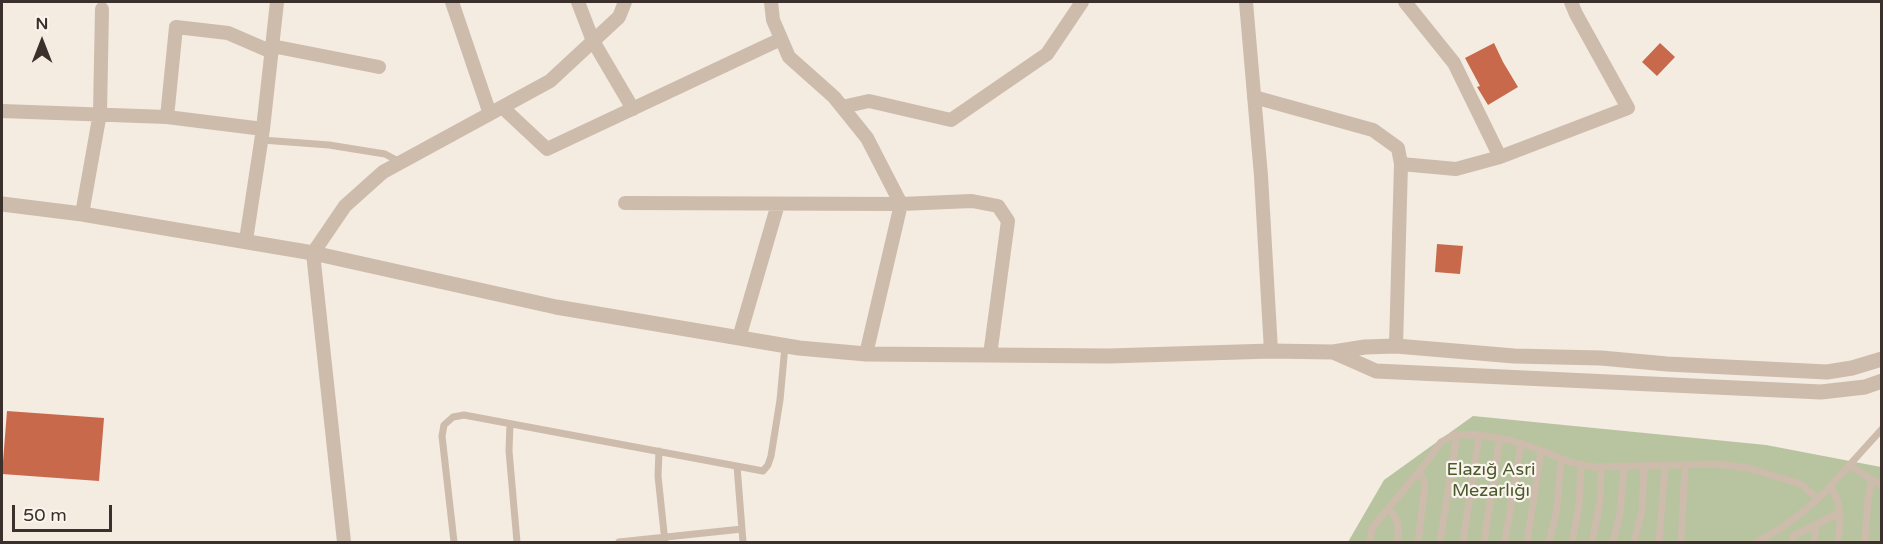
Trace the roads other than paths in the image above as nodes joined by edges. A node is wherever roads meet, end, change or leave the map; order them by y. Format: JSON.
{"nodes":[{"id":1,"x":277,"y":2,"type":"edge"},
{"id":2,"x":452,"y":2,"type":"edge"},
{"id":3,"x":578,"y":2,"type":"edge"},
{"id":4,"x":625,"y":2,"type":"edge"},
{"id":5,"x":771,"y":2,"type":"edge"},
{"id":6,"x":1083,"y":2,"type":"edge"},
{"id":7,"x":1246,"y":2,"type":"edge"},
{"id":8,"x":1405,"y":2,"type":"edge"},
{"id":9,"x":1571,"y":2,"type":"edge"},
{"id":10,"x":102,"y":9,"type":"dead end"},
{"id":11,"x":781,"y":39,"type":"junction"},
{"id":12,"x":593,"y":41,"type":"junction"},
{"id":13,"x":272,"y":49,"type":"junction"},
{"id":14,"x":379,"y":66,"type":"dead end"},
{"id":15,"x":1254,"y":97,"type":"junction"},
{"id":16,"x":502,"y":107,"type":"junction"},
{"id":17,"x":842,"y":107,"type":"junction"},
{"id":18,"x":633,"y":109,"type":"junction"},
{"id":19,"x":2,"y":111,"type":"edge"},
{"id":20,"x":100,"y":113,"type":"junction"},
{"id":21,"x":490,"y":114,"type":"junction"},
{"id":22,"x":167,"y":117,"type":"junction"},
{"id":23,"x":262,"y":134,"type":"junction"},
{"id":24,"x":1500,"y":157,"type":"junction"},
{"id":25,"x":400,"y":162,"type":"junction"},
{"id":26,"x":1401,"y":164,"type":"junction"},
{"id":27,"x":2,"y":204,"type":"edge"},
{"id":28,"x":625,"y":204,"type":"dead end"},
{"id":29,"x":778,"y":204,"type":"junction"},
{"id":30,"x":902,"y":204,"type":"junction"},
{"id":31,"x":82,"y":214,"type":"junction"},
{"id":32,"x":246,"y":240,"type":"junction"},
{"id":33,"x":313,"y":253,"type":"junction"},
{"id":34,"x":739,"y":339,"type":"junction"},
{"id":35,"x":785,"y":346,"type":"junction"},
{"id":36,"x":1396,"y":346,"type":"junction"},
{"id":37,"x":1271,"y":351,"type":"junction"},
{"id":38,"x":1333,"y":352,"type":"junction"},
{"id":39,"x":866,"y":354,"type":"junction"},
{"id":40,"x":990,"y":355,"type":"junction"},
{"id":41,"x":1881,"y":359,"type":"edge"},
{"id":42,"x":1881,"y":381,"type":"edge"},
{"id":43,"x":510,"y":423,"type":"junction"},
{"id":44,"x":1881,"y":429,"type":"edge"},
{"id":45,"x":1457,"y":435,"type":"junction"},
{"id":46,"x":1479,"y":435,"type":"junction"},
{"id":47,"x":1500,"y":438,"type":"junction"},
{"id":48,"x":1521,"y":444,"type":"junction"},
{"id":49,"x":659,"y":451,"type":"junction"},
{"id":50,"x":1541,"y":451,"type":"junction"},
{"id":51,"x":1563,"y":459,"type":"junction"},
{"id":52,"x":1581,"y":465,"type":"junction"},
{"id":53,"x":1665,"y":465,"type":"junction"},
{"id":54,"x":1684,"y":465,"type":"junction"},
{"id":55,"x":1849,"y":465,"type":"junction"},
{"id":56,"x":737,"y":466,"type":"junction"},
{"id":57,"x":1644,"y":466,"type":"junction"},
{"id":58,"x":1624,"y":467,"type":"junction"},
{"id":59,"x":1602,"y":468,"type":"junction"},
{"id":60,"x":1420,"y":471,"type":"junction"},
{"id":61,"x":1872,"y":480,"type":"junction"},
{"id":62,"x":1831,"y":486,"type":"junction"},
{"id":63,"x":1881,"y":486,"type":"edge"},
{"id":64,"x":1818,"y":500,"type":"junction"},
{"id":65,"x":1388,"y":509,"type":"junction"},
{"id":66,"x":1839,"y":513,"type":"junction"},
{"id":67,"x":1816,"y":525,"type":"junction"},
{"id":68,"x":742,"y":529,"type":"junction"},
{"id":69,"x":665,"y":540,"type":"edge"},
{"id":70,"x":1763,"y":541,"type":"edge"},
{"id":71,"x":344,"y":543,"type":"edge"},
{"id":72,"x":454,"y":543,"type":"edge"},
{"id":73,"x":517,"y":543,"type":"edge"},
{"id":74,"x":619,"y":543,"type":"edge"},
{"id":75,"x":743,"y":543,"type":"edge"},
{"id":76,"x":1370,"y":543,"type":"edge"},
{"id":77,"x":1398,"y":543,"type":"edge"},
{"id":78,"x":1418,"y":543,"type":"edge"},
{"id":79,"x":1440,"y":543,"type":"edge"},
{"id":80,"x":1463,"y":543,"type":"edge"},
{"id":81,"x":1484,"y":543,"type":"edge"},
{"id":82,"x":1505,"y":543,"type":"edge"},
{"id":83,"x":1527,"y":543,"type":"edge"},
{"id":84,"x":1549,"y":543,"type":"edge"},
{"id":85,"x":1572,"y":543,"type":"edge"},
{"id":86,"x":1592,"y":543,"type":"edge"},
{"id":87,"x":1613,"y":543,"type":"edge"},
{"id":88,"x":1635,"y":543,"type":"edge"},
{"id":89,"x":1659,"y":543,"type":"edge"},
{"id":90,"x":1682,"y":543,"type":"edge"},
{"id":91,"x":1756,"y":543,"type":"edge"},
{"id":92,"x":1792,"y":543,"type":"edge"},
{"id":93,"x":1815,"y":543,"type":"edge"},
{"id":94,"x":1838,"y":543,"type":"edge"},
{"id":95,"x":1865,"y":543,"type":"edge"}],
"edges":[{"from":1,"to":13,"type":"street"},
{"from":2,"to":21,"type":"street"},
{"from":3,"to":12,"type":"street"},
{"from":4,"to":12,"type":"street"},
{"from":5,"to":11,"type":"street"},
{"from":6,"to":17,"type":"street"},
{"from":7,"to":15,"type":"street"},
{"from":8,"to":24,"type":"street"},
{"from":9,"to":24,"type":"street"},
{"from":10,"to":20,"type":"street"},
{"from":11,"to":17,"type":"street"},
{"from":11,"to":18,"type":"street"},
{"from":12,"to":16,"type":"street"},
{"from":12,"to":18,"type":"street"},
{"from":13,"to":14,"type":"street"},
{"from":13,"to":22,"type":"street"},
{"from":13,"to":23,"type":"street"},
{"from":15,"to":26,"type":"street"},
{"from":15,"to":37,"type":"street"},
{"from":16,"to":18,"type":"street"},
{"from":16,"to":21,"type":"street"},
{"from":17,"to":30,"type":"street"},
{"from":19,"to":20,"type":"street"},
{"from":20,"to":22,"type":"street"},
{"from":20,"to":31,"type":"street"},
{"from":21,"to":25,"type":"street"},
{"from":22,"to":23,"type":"street"},
{"from":23,"to":25,"type":"lane"},
{"from":23,"to":32,"type":"street"},
{"from":24,"to":26,"type":"street"},
{"from":25,"to":33,"type":"street"},
{"from":26,"to":36,"type":"street"},
{"from":27,"to":31,"type":"street"},
{"from":28,"to":29,"type":"street"},
{"from":29,"to":30,"type":"street"},
{"from":29,"to":34,"type":"street"},
{"from":30,"to":39,"type":"street"},
{"from":30,"to":40,"type":"street"},
{"from":31,"to":32,"type":"street"},
{"from":32,"to":33,"type":"street"},
{"from":33,"to":34,"type":"street"},
{"from":33,"to":71,"type":"street"},
{"from":34,"to":35,"type":"street"},
{"from":35,"to":39,"type":"street"},
{"from":35,"to":56,"type":"lane"},
{"from":36,"to":38,"type":"street"},
{"from":36,"to":41,"type":"street"},
{"from":37,"to":38,"type":"street"},
{"from":37,"to":40,"type":"street"},
{"from":38,"to":42,"type":"street"},
{"from":39,"to":40,"type":"street"},
{"from":43,"to":49,"type":"lane"},
{"from":43,"to":72,"type":"lane"},
{"from":43,"to":73,"type":"lane"},
{"from":44,"to":55,"type":"lane"},
{"from":45,"to":46,"type":"lane"},
{"from":45,"to":60,"type":"lane"},
{"from":45,"to":79,"type":"lane"},
{"from":46,"to":47,"type":"lane"},
{"from":46,"to":80,"type":"lane"},
{"from":47,"to":48,"type":"lane"},
{"from":47,"to":81,"type":"lane"},
{"from":48,"to":50,"type":"lane"},
{"from":48,"to":82,"type":"lane"},
{"from":49,"to":56,"type":"lane"},
{"from":49,"to":69,"type":"lane"},
{"from":50,"to":51,"type":"lane"},
{"from":50,"to":83,"type":"lane"},
{"from":51,"to":52,"type":"lane"},
{"from":51,"to":84,"type":"lane"},
{"from":52,"to":59,"type":"lane"},
{"from":52,"to":85,"type":"lane"},
{"from":53,"to":54,"type":"lane"},
{"from":53,"to":57,"type":"lane"},
{"from":53,"to":89,"type":"lane"},
{"from":54,"to":64,"type":"lane"},
{"from":54,"to":90,"type":"lane"},
{"from":55,"to":61,"type":"lane"},
{"from":55,"to":62,"type":"lane"},
{"from":56,"to":68,"type":"lane"},
{"from":57,"to":58,"type":"lane"},
{"from":57,"to":88,"type":"lane"},
{"from":58,"to":59,"type":"lane"},
{"from":58,"to":87,"type":"lane"},
{"from":59,"to":86,"type":"lane"},
{"from":60,"to":65,"type":"lane"},
{"from":60,"to":78,"type":"lane"},
{"from":61,"to":63,"type":"lane"},
{"from":61,"to":95,"type":"lane"},
{"from":62,"to":64,"type":"lane"},
{"from":62,"to":66,"type":"lane"},
{"from":64,"to":70,"type":"lane"},
{"from":65,"to":76,"type":"lane"},
{"from":65,"to":77,"type":"lane"},
{"from":66,"to":67,"type":"lane"},
{"from":66,"to":94,"type":"lane"},
{"from":67,"to":92,"type":"lane"},
{"from":67,"to":93,"type":"lane"},
{"from":68,"to":69,"type":"lane"},
{"from":68,"to":75,"type":"lane"},
{"from":69,"to":74,"type":"lane"},
{"from":70,"to":91,"type":"lane"}]}
